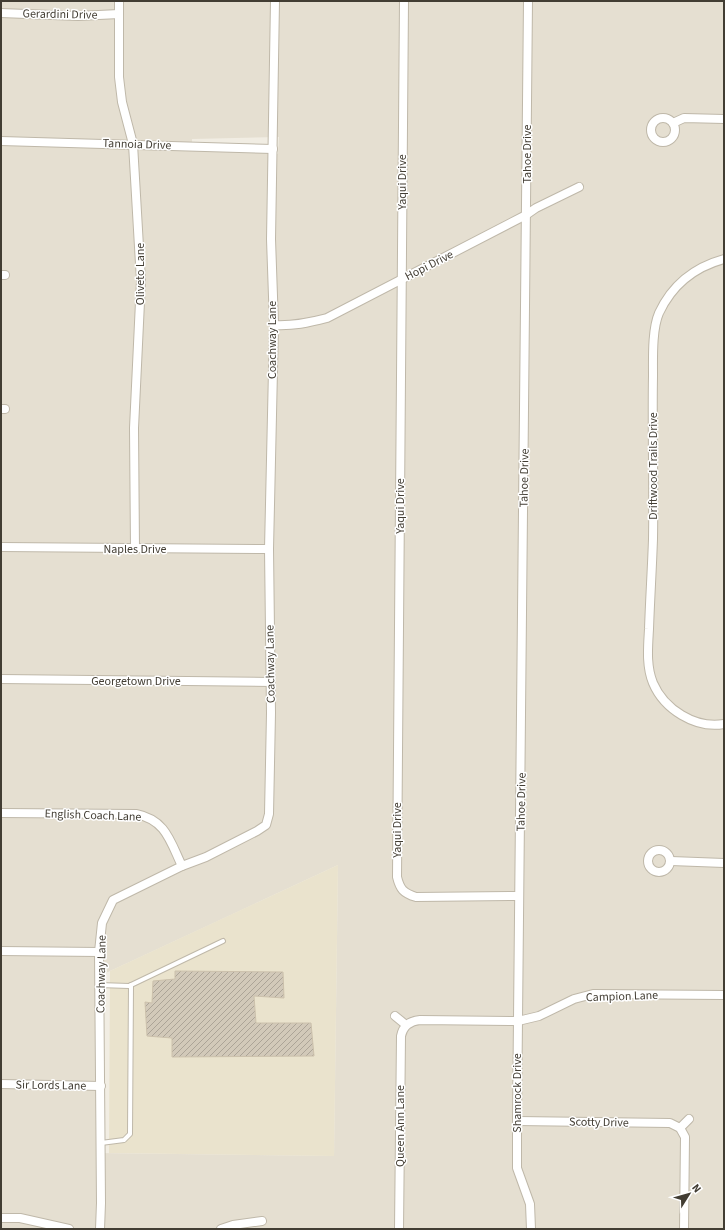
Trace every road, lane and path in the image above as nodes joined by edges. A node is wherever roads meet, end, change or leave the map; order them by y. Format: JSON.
{"nodes":[{"id":1,"x":120,"y":1,"type":"edge"},
{"id":2,"x":275,"y":1,"type":"edge"},
{"id":3,"x":404,"y":1,"type":"edge"},
{"id":4,"x":528,"y":1,"type":"edge"},
{"id":5,"x":1,"y":13,"type":"edge"},
{"id":6,"x":119,"y":14,"type":"junction"},
{"id":7,"x":724,"y":119,"type":"edge"},
{"id":8,"x":673,"y":123,"type":"dead end"},
{"id":9,"x":1,"y":141,"type":"edge"},
{"id":10,"x":133,"y":144,"type":"junction"},
{"id":11,"x":273,"y":149,"type":"junction"},
{"id":12,"x":579,"y":187,"type":"dead end"},
{"id":13,"x":526,"y":215,"type":"junction"},
{"id":14,"x":724,"y":259,"type":"edge"},
{"id":15,"x":401,"y":279,"type":"junction"},
{"id":16,"x":274,"y":325,"type":"junction"},
{"id":17,"x":1,"y":547,"type":"edge"},
{"id":18,"x":135,"y":549,"type":"junction"},
{"id":19,"x":269,"y":549,"type":"junction"},
{"id":20,"x":1,"y":679,"type":"edge"},
{"id":21,"x":271,"y":682,"type":"junction"},
{"id":22,"x":724,"y":724,"type":"edge"},
{"id":23,"x":1,"y":813,"type":"edge"},
{"id":24,"x":671,"y":862,"type":"dead end"},
{"id":25,"x":724,"y":863,"type":"edge"},
{"id":26,"x":182,"y":866,"type":"junction"},
{"id":27,"x":519,"y":896,"type":"junction"},
{"id":28,"x":223,"y":941,"type":"dead end"},
{"id":29,"x":1,"y":951,"type":"edge"},
{"id":30,"x":99,"y":952,"type":"junction"},
{"id":31,"x":518,"y":955,"type":"joint"},
{"id":32,"x":99,"y":985,"type":"junction"},
{"id":33,"x":131,"y":985,"type":"junction"},
{"id":34,"x":724,"y":995,"type":"edge"},
{"id":35,"x":395,"y":1016,"type":"dead end"},
{"id":36,"x":518,"y":1021,"type":"junction"},
{"id":37,"x":406,"y":1025,"type":"junction"},
{"id":38,"x":1,"y":1084,"type":"edge"},
{"id":39,"x":101,"y":1086,"type":"junction"},
{"id":40,"x":689,"y":1119,"type":"dead end"},
{"id":41,"x":517,"y":1121,"type":"junction"},
{"id":42,"x":680,"y":1128,"type":"junction"},
{"id":43,"x":101,"y":1143,"type":"junction"},
{"id":44,"x":1,"y":1218,"type":"edge"},
{"id":45,"x":262,"y":1221,"type":"dead end"},
{"id":46,"x":70,"y":1229,"type":"edge"},
{"id":47,"x":100,"y":1229,"type":"edge"},
{"id":48,"x":221,"y":1229,"type":"edge"},
{"id":49,"x":399,"y":1229,"type":"edge"},
{"id":50,"x":531,"y":1229,"type":"edge"},
{"id":51,"x":684,"y":1229,"type":"edge"}],
"edges":[{"from":1,"to":6,"type":"street","name":"Oliveto Lane"},
{"from":2,"to":11,"type":"street","name":"Coachway Lane"},
{"from":3,"to":15,"type":"street","name":"Yaqui Drive"},
{"from":4,"to":13,"type":"street","name":"Tahoe Drive"},
{"from":5,"to":6,"type":"street","name":"Gerardini Drive"},
{"from":6,"to":10,"type":"street","name":"Oliveto Lane"},
{"from":7,"to":8,"type":"street"},
{"from":9,"to":10,"type":"street","name":"Tannoia Drive"},
{"from":10,"to":11,"type":"street","name":"Tannoia Drive"},
{"from":10,"to":18,"type":"street","name":"Oliveto Lane"},
{"from":11,"to":16,"type":"street","name":"Coachway Lane"},
{"from":12,"to":13,"type":"street","name":"Hopi Drive"},
{"from":13,"to":15,"type":"street","name":"Hopi Drive"},
{"from":13,"to":27,"type":"street","name":"Tahoe Drive"},
{"from":14,"to":22,"type":"street","name":"Driftwood Trails Drive"},
{"from":15,"to":16,"type":"street","name":"Hopi Drive"},
{"from":15,"to":27,"type":"street","name":"Yaqui Drive"},
{"from":16,"to":19,"type":"street","name":"Coachway Lane"},
{"from":17,"to":18,"type":"street","name":"Naples Drive"},
{"from":18,"to":19,"type":"street","name":"Naples Drive"},
{"from":19,"to":21,"type":"street","name":"Coachway Lane"},
{"from":20,"to":21,"type":"street","name":"Georgetown Drive"},
{"from":21,"to":26,"type":"street","name":"Coachway Lane"},
{"from":23,"to":26,"type":"street","name":"English Coach Lane"},
{"from":24,"to":25,"type":"street"},
{"from":26,"to":30,"type":"street","name":"Coachway Lane"},
{"from":27,"to":31,"type":"street","name":"Tahoe Drive"},
{"from":28,"to":33,"type":"lane"},
{"from":29,"to":30,"type":"street"},
{"from":30,"to":32,"type":"street","name":"Coachway Lane"},
{"from":31,"to":36,"type":"street","name":"Shamrock Drive"},
{"from":32,"to":33,"type":"lane"},
{"from":32,"to":39,"type":"street","name":"Coachway Lane"},
{"from":33,"to":43,"type":"lane"},
{"from":34,"to":36,"type":"street","name":"Campion Lane"},
{"from":35,"to":37,"type":"street"},
{"from":36,"to":37,"type":"street","name":"Campion Lane"},
{"from":36,"to":41,"type":"street","name":"Shamrock Drive"},
{"from":37,"to":49,"type":"street","name":"Queen Ann Lane"},
{"from":38,"to":39,"type":"street","name":"Sir Lords Lane"},
{"from":39,"to":43,"type":"street","name":"Coachway Lane"},
{"from":40,"to":42,"type":"street"},
{"from":41,"to":42,"type":"street","name":"Scotty Drive"},
{"from":41,"to":50,"type":"street","name":"Shamrock Drive"},
{"from":42,"to":51,"type":"street"},
{"from":43,"to":47,"type":"street","name":"Coachway Lane"},
{"from":44,"to":46,"type":"street"},
{"from":45,"to":48,"type":"street"}]}
